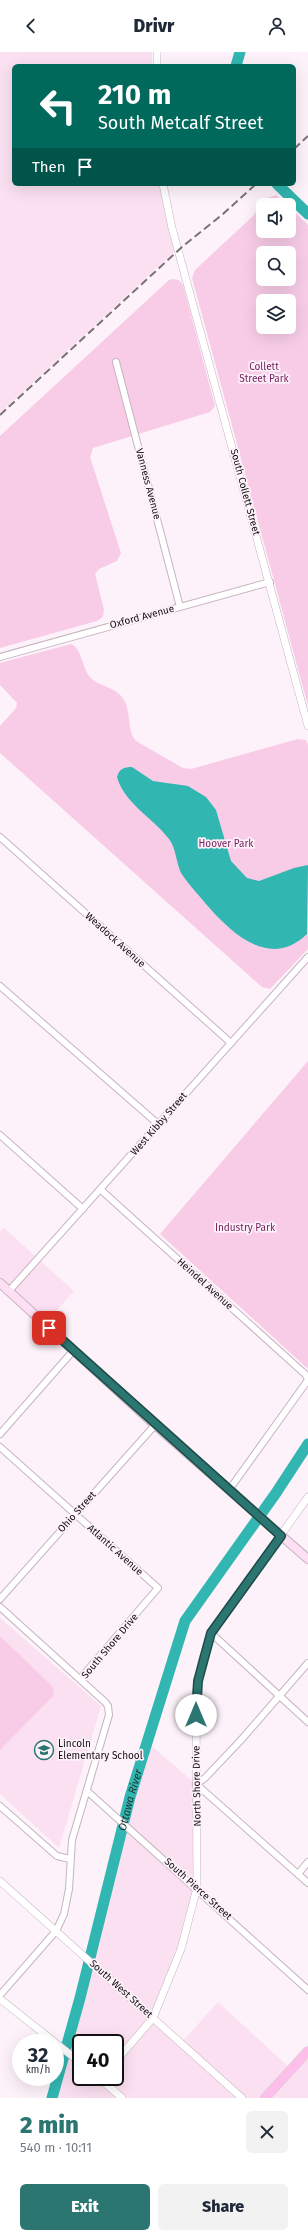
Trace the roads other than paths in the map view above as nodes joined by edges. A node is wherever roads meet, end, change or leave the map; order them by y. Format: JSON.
{"nodes":[{"id":1,"x":157,"y":52,"type":"edge"},
{"id":2,"x":157,"y":64,"type":"edge"},
{"id":3,"x":164,"y":186,"type":"edge"},
{"id":4,"x":116,"y":362,"type":"dead end"},
{"id":5,"x":270,"y":582,"type":"junction"},
{"id":6,"x":180,"y":607,"type":"junction"},
{"id":7,"x":0,"y":657,"type":"edge"},
{"id":8,"x":308,"y":726,"type":"edge"},
{"id":9,"x":0,"y":837,"type":"edge"},
{"id":10,"x":308,"y":957,"type":"edge"},
{"id":11,"x":0,"y":986,"type":"edge"},
{"id":12,"x":231,"y":1043,"type":"junction"},
{"id":13,"x":158,"y":1124,"type":"junction"},
{"id":14,"x":0,"y":1135,"type":"edge"},
{"id":15,"x":101,"y":1190,"type":"junction"},
{"id":16,"x":83,"y":1209,"type":"junction"},
{"id":17,"x":0,"y":1283,"type":"edge"},
{"id":18,"x":9,"y":1291,"type":"junction"},
{"id":19,"x":73,"y":1350,"type":"junction"},
{"id":20,"x":308,"y":1380,"type":"edge"},
{"id":21,"x":155,"y":1425,"type":"junction"},
{"id":22,"x":0,"y":1434,"type":"edge"},
{"id":23,"x":0,"y":1447,"type":"edge"},
{"id":24,"x":229,"y":1490,"type":"junction"},
{"id":25,"x":308,"y":1497,"type":"edge"},
{"id":26,"x":75,"y":1514,"type":"junction"},
{"id":27,"x":281,"y":1536,"type":"junction"},
{"id":28,"x":308,"y":1559,"type":"edge"},
{"id":29,"x":158,"y":1588,"type":"joint"},
{"id":30,"x":0,"y":1599,"type":"edge"},
{"id":31,"x":0,"y":1607,"type":"edge"},
{"id":32,"x":211,"y":1633,"type":"junction"},
{"id":33,"x":308,"y":1663,"type":"edge"},
{"id":34,"x":80,"y":1678,"type":"junction"},
{"id":35,"x":279,"y":1696,"type":"junction"},
{"id":36,"x":308,"y":1722,"type":"edge"},
{"id":37,"x":196,"y":1784,"type":"junction"},
{"id":38,"x":87,"y":1790,"type":"junction"},
{"id":39,"x":0,"y":1806,"type":"edge"},
{"id":40,"x":70,"y":1859,"type":"junction"},
{"id":41,"x":308,"y":1862,"type":"edge"},
{"id":42,"x":298,"y":1874,"type":"junction"},
{"id":43,"x":0,"y":1880,"type":"edge"},
{"id":44,"x":308,"y":1883,"type":"edge"},
{"id":45,"x":197,"y":1888,"type":"junction"},
{"id":46,"x":56,"y":1931,"type":"junction"},
{"id":47,"x":308,"y":1990,"type":"edge"},
{"id":48,"x":0,"y":1994,"type":"edge"},
{"id":49,"x":0,"y":1998,"type":"edge"},
{"id":50,"x":152,"y":2018,"type":"junction"},
{"id":51,"x":124,"y":2051,"type":"edge"},
{"id":52,"x":308,"y":2051,"type":"edge"},
{"id":53,"x":72,"y":2055,"type":"edge"},
{"id":54,"x":109,"y":2086,"type":"edge"},
{"id":55,"x":122,"y":2098,"type":"edge"},
{"id":56,"x":242,"y":2098,"type":"edge"},
{"id":57,"x":265,"y":2098,"type":"edge"}],
"edges":[{"from":1,"to":2,"type":"street"},
{"from":3,"to":5,"type":"street","name":"South Collett Street"},
{"from":4,"to":6,"type":"street","name":"Vanness Avenue"},
{"from":5,"to":6,"type":"street","name":"Oxford Avenue"},
{"from":5,"to":8,"type":"street","name":"South Collett Street"},
{"from":6,"to":7,"type":"street","name":"Oxford Avenue"},
{"from":9,"to":12,"type":"street","name":"Weadock Avenue"},
{"from":10,"to":12,"type":"street","name":"West Kibby Street"},
{"from":11,"to":13,"type":"street"},
{"from":12,"to":13,"type":"street","name":"West Kibby Street"},
{"from":13,"to":15,"type":"street","name":"West Kibby Street"},
{"from":14,"to":16,"type":"street"},
{"from":15,"to":16,"type":"street","name":"West Kibby Street"},
{"from":15,"to":20,"type":"street","name":"Heindel Avenue"},
{"from":16,"to":18,"type":"street","name":"West Kibby Street"},
{"from":17,"to":18,"type":"main road"},
{"from":18,"to":19,"type":"main road"},
{"from":19,"to":21,"type":"main road"},
{"from":19,"to":22,"type":"street"},
{"from":20,"to":24,"type":"street"},
{"from":21,"to":24,"type":"main road"},
{"from":21,"to":26,"type":"street","name":"Ohio Street"},
{"from":23,"to":26,"type":"street","name":"Atlantic Avenue"},
{"from":24,"to":27,"type":"main road"},
{"from":25,"to":27,"type":"street","name":"North Shore Drive"},
{"from":26,"to":29,"type":"street","name":"Atlantic Avenue"},
{"from":26,"to":30,"type":"street","name":"Ohio Street"},
{"from":27,"to":28,"type":"main road"},
{"from":27,"to":32,"type":"street","name":"North Shore Drive"},
{"from":29,"to":34,"type":"street","name":"South Shore Drive"},
{"from":31,"to":34,"type":"street"},
{"from":32,"to":35,"type":"street"},
{"from":32,"to":37,"type":"street","name":"North Shore Drive"},
{"from":33,"to":35,"type":"street"},
{"from":34,"to":38,"type":"street","name":"South Shore Drive"},
{"from":35,"to":36,"type":"street"},
{"from":35,"to":37,"type":"street"},
{"from":37,"to":42,"type":"street"},
{"from":37,"to":45,"type":"street","name":"North Shore Drive"},
{"from":38,"to":40,"type":"street","name":"South Shore Drive"},
{"from":38,"to":45,"type":"street","name":"South Pierce Street"},
{"from":39,"to":40,"type":"street"},
{"from":40,"to":46,"type":"street","name":"South Shore Drive"},
{"from":41,"to":42,"type":"street"},
{"from":42,"to":44,"type":"street"},
{"from":43,"to":46,"type":"street","name":"South West Street"},
{"from":45,"to":47,"type":"street","name":"South Pierce Street"},
{"from":45,"to":50,"type":"street","name":"North Shore Drive"},
{"from":46,"to":48,"type":"street"},
{"from":46,"to":50,"type":"street","name":"South West Street"},
{"from":49,"to":53,"type":"street"},
{"from":50,"to":51,"type":"street","name":"North Shore Drive"},
{"from":50,"to":56,"type":"street","name":"South West Street"},
{"from":52,"to":57,"type":"main road"},
{"from":54,"to":55,"type":"street"}]}
